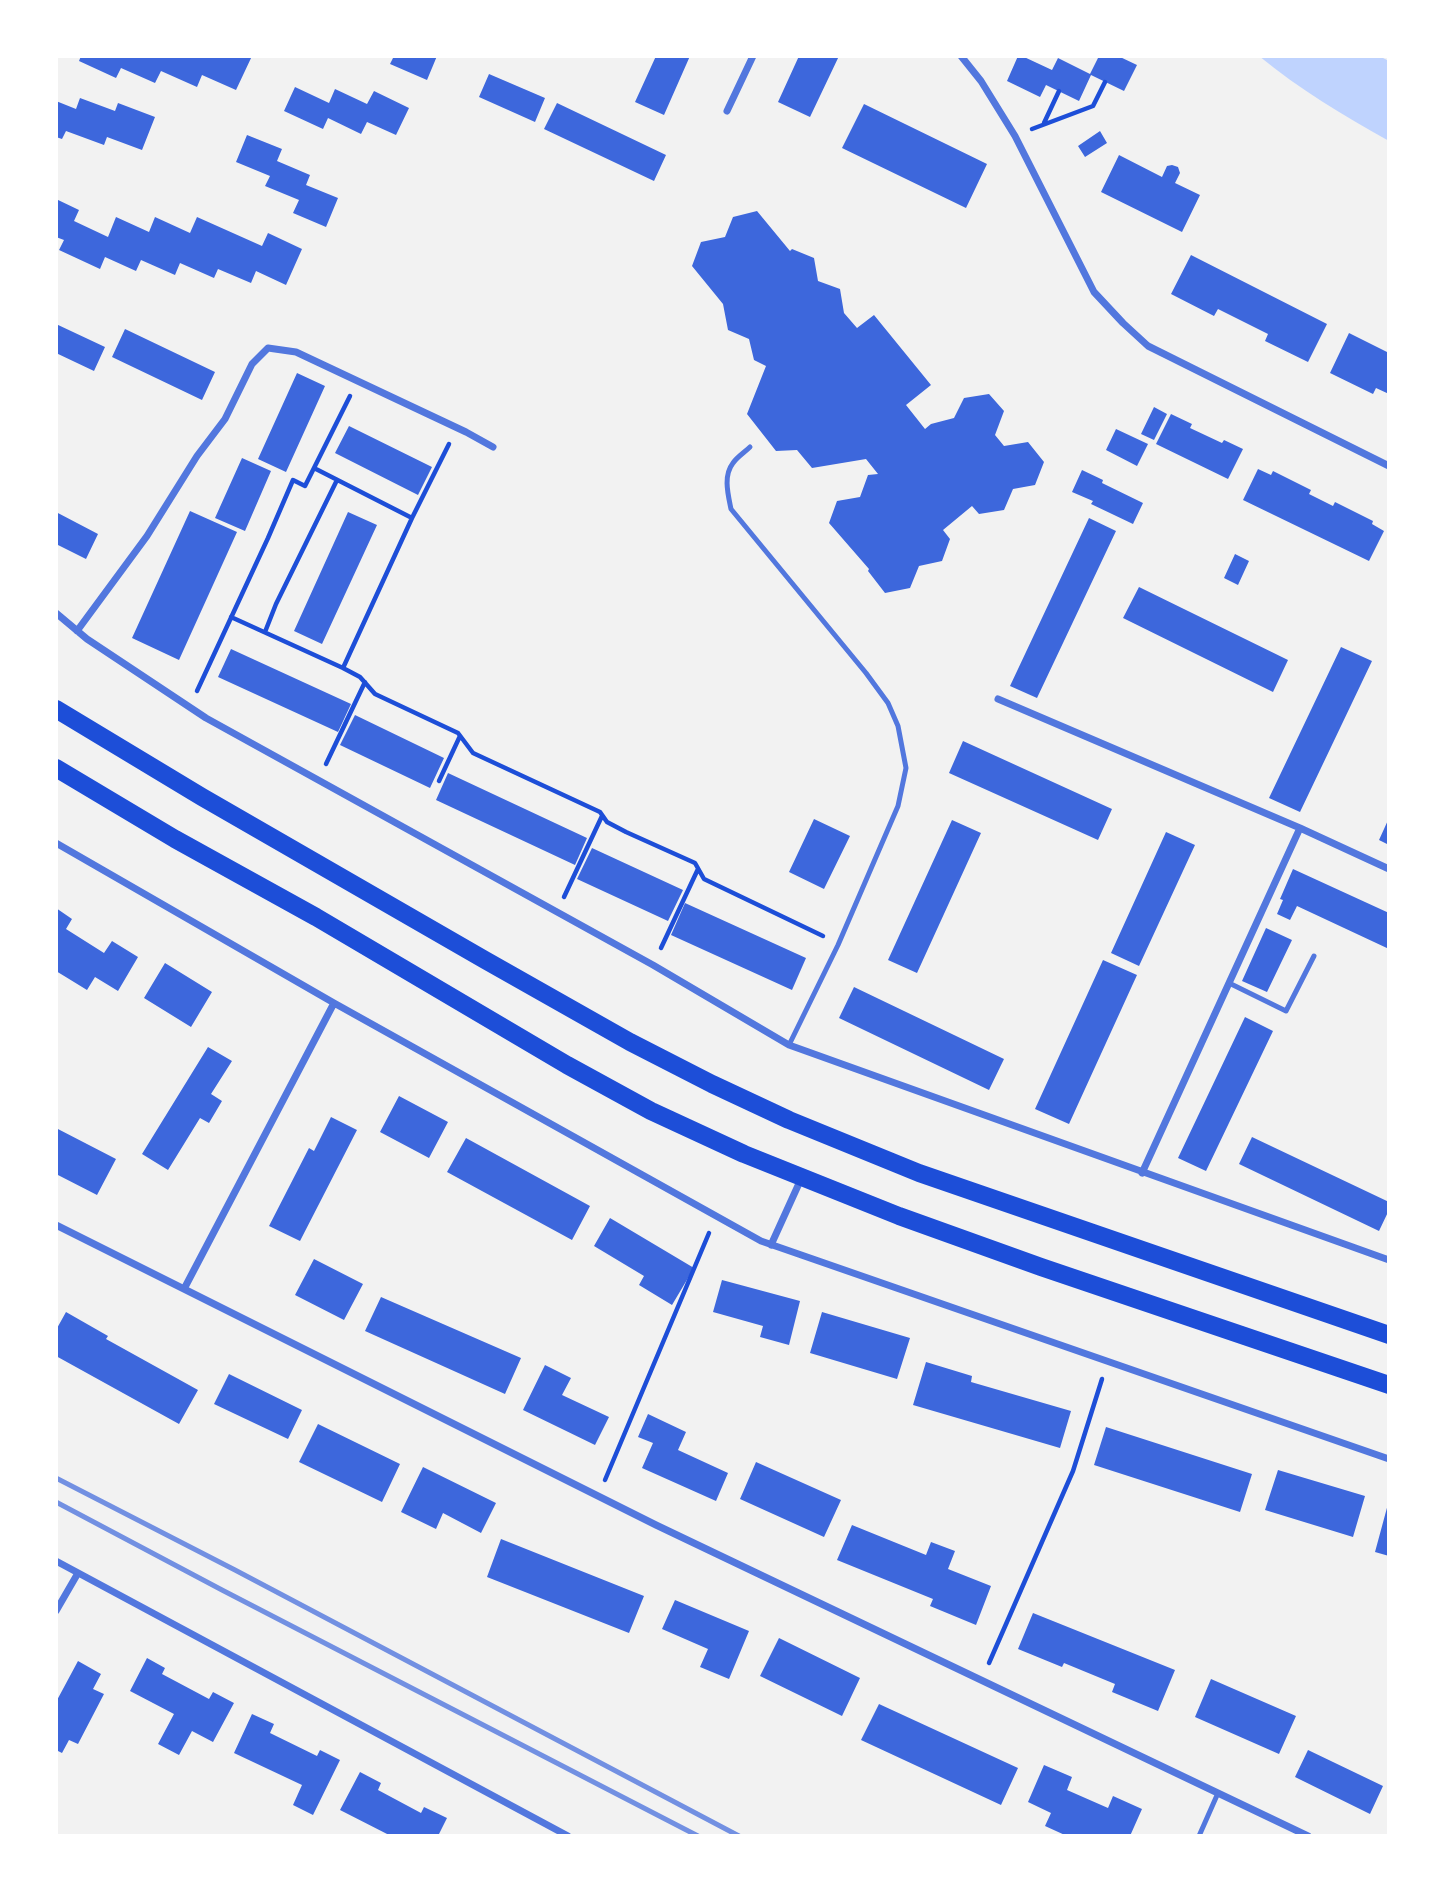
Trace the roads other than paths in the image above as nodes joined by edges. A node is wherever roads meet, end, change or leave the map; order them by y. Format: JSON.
{"nodes":[{"id":1,"x":753,"y":56,"type":"edge"},
{"id":2,"x":961,"y":56,"type":"edge"},
{"id":3,"x":727,"y":111,"type":"dead end"},
{"id":4,"x":493,"y":447,"type":"dead end"},
{"id":5,"x":750,"y":447,"type":"dead end"},
{"id":6,"x":1389,"y":466,"type":"edge"},
{"id":7,"x":56,"y":612,"type":"edge"},
{"id":8,"x":77,"y":631,"type":"junction"},
{"id":9,"x":998,"y":699,"type":"dead end"},
{"id":10,"x":56,"y":709,"type":"edge"},
{"id":11,"x":56,"y":768,"type":"edge"},
{"id":12,"x":1300,"y":828,"type":"junction"},
{"id":13,"x":56,"y":843,"type":"edge"},
{"id":14,"x":1389,"y":869,"type":"edge"},
{"id":15,"x":1314,"y":956,"type":"dead end"},
{"id":16,"x":1229,"y":983,"type":"junction"},
{"id":17,"x":334,"y":1003,"type":"junction"},
{"id":18,"x":789,"y":1045,"type":"junction"},
{"id":19,"x":1142,"y":1173,"type":"junction"},
{"id":20,"x":802,"y":1178,"type":"junction"},
{"id":21,"x":56,"y":1225,"type":"edge"},
{"id":22,"x":771,"y":1245,"type":"junction"},
{"id":23,"x":1389,"y":1260,"type":"edge"},
{"id":24,"x":184,"y":1289,"type":"junction"},
{"id":25,"x":1389,"y":1335,"type":"edge"},
{"id":26,"x":1389,"y":1385,"type":"edge"},
{"id":27,"x":1389,"y":1459,"type":"edge"},
{"id":28,"x":56,"y":1562,"type":"edge"},
{"id":29,"x":78,"y":1573,"type":"junction"},
{"id":30,"x":56,"y":1611,"type":"edge"},
{"id":31,"x":1218,"y":1793,"type":"junction"},
{"id":32,"x":568,"y":1836,"type":"edge"},
{"id":33,"x":1199,"y":1836,"type":"edge"},
{"id":34,"x":1308,"y":1836,"type":"edge"}],
"edges":[{"from":1,"to":3,"type":"street"},
{"from":2,"to":6,"type":"street"},
{"from":4,"to":8,"type":"street"},
{"from":5,"to":18,"type":"lane"},
{"from":7,"to":8,"type":"street"},
{"from":8,"to":18,"type":"street"},
{"from":9,"to":12,"type":"street"},
{"from":10,"to":25,"type":"main road"},
{"from":11,"to":20,"type":"main road"},
{"from":12,"to":14,"type":"street"},
{"from":12,"to":16,"type":"street"},
{"from":13,"to":17,"type":"street"},
{"from":15,"to":16,"type":"lane"},
{"from":16,"to":19,"type":"street"},
{"from":17,"to":22,"type":"street"},
{"from":17,"to":24,"type":"street"},
{"from":18,"to":19,"type":"street"},
{"from":19,"to":23,"type":"street"},
{"from":20,"to":22,"type":"street"},
{"from":20,"to":26,"type":"main road"},
{"from":21,"to":24,"type":"street"},
{"from":22,"to":27,"type":"street"},
{"from":24,"to":31,"type":"street"},
{"from":28,"to":29,"type":"street"},
{"from":29,"to":30,"type":"street"},
{"from":29,"to":32,"type":"street"},
{"from":31,"to":33,"type":"lane"},
{"from":31,"to":34,"type":"street"}]}
